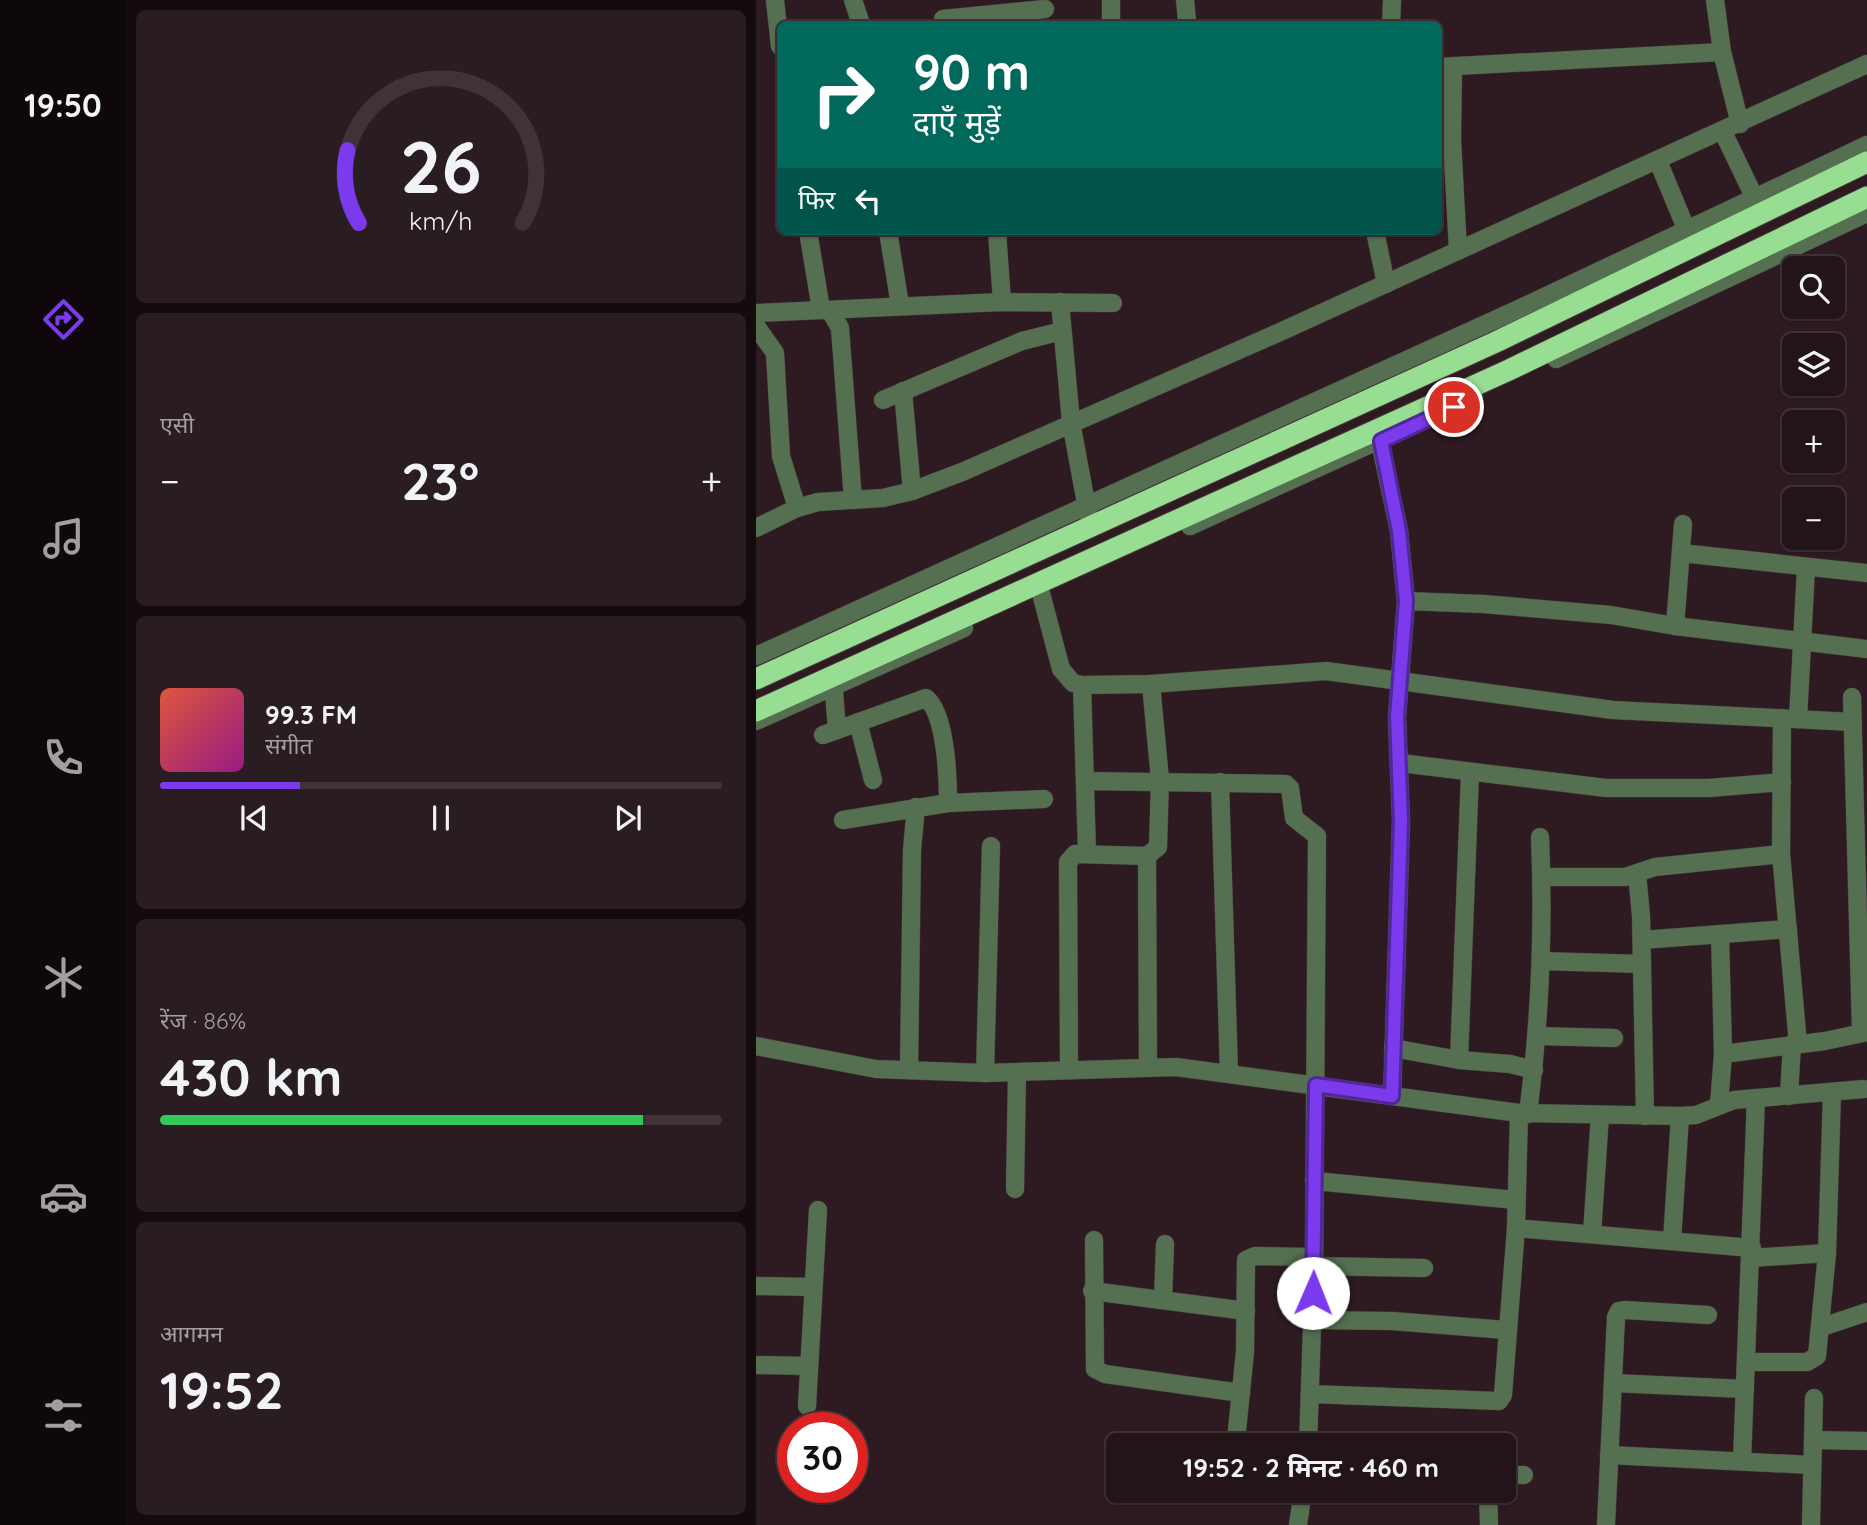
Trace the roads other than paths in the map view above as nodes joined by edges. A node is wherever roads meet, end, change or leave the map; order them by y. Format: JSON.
{"nodes":[{"id":1,"x":775,"y":0,"type":"edge"},
{"id":2,"x":853,"y":0,"type":"edge"},
{"id":3,"x":942,"y":0,"type":"edge"},
{"id":4,"x":1111,"y":0,"type":"edge"},
{"id":5,"x":1185,"y":0,"type":"edge"},
{"id":6,"x":1392,"y":0,"type":"edge"},
{"id":7,"x":1715,"y":0,"type":"edge"},
{"id":8,"x":1045,"y":11,"type":"edge"},
{"id":9,"x":777,"y":21,"type":"edge"},
{"id":10,"x":860,"y":21,"type":"edge"},
{"id":11,"x":943,"y":21,"type":"edge"},
{"id":12,"x":952,"y":21,"type":"edge"},
{"id":13,"x":1111,"y":21,"type":"edge"},
{"id":14,"x":1187,"y":21,"type":"dead end"},
{"id":15,"x":1391,"y":21,"type":"edge"},
{"id":16,"x":1722,"y":52,"type":"junction"},
{"id":17,"x":1867,"y":64,"type":"edge"},
{"id":18,"x":1446,"y":68,"type":"edge"},
{"id":19,"x":1740,"y":124,"type":"junction"},
{"id":20,"x":1723,"y":132,"type":"junction"},
{"id":21,"x":1867,"y":145,"type":"edge"},
{"id":22,"x":1658,"y":161,"type":"junction"},
{"id":23,"x":1867,"y":162,"type":"edge"},
{"id":24,"x":1867,"y":197,"type":"edge"},
{"id":25,"x":1758,"y":206,"type":"junction"},
{"id":26,"x":1867,"y":213,"type":"edge"},
{"id":27,"x":809,"y":235,"type":"edge"},
{"id":28,"x":889,"y":235,"type":"edge"},
{"id":29,"x":997,"y":235,"type":"edge"},
{"id":30,"x":1377,"y":235,"type":"edge"},
{"id":31,"x":1690,"y":238,"type":"junction"},
{"id":32,"x":1458,"y":251,"type":"junction"},
{"id":33,"x":1386,"y":284,"type":"junction"},
{"id":34,"x":1002,"y":302,"type":"junction"},
{"id":35,"x":1060,"y":302,"type":"junction"},
{"id":36,"x":1113,"y":303,"type":"dead end"},
{"id":37,"x":900,"y":305,"type":"junction"},
{"id":38,"x":821,"y":309,"type":"junction"},
{"id":39,"x":756,"y":313,"type":"edge"},
{"id":40,"x":756,"y":326,"type":"edge"},
{"id":41,"x":1062,"y":331,"type":"junction"},
{"id":42,"x":903,"y":391,"type":"junction"},
{"id":43,"x":883,"y":400,"type":"dead end"},
{"id":44,"x":1071,"y":422,"type":"junction"},
{"id":45,"x":1379,"y":435,"type":"junction"},
{"id":46,"x":912,"y":491,"type":"junction"},
{"id":47,"x":853,"y":500,"type":"junction"},
{"id":48,"x":797,"y":508,"type":"junction"},
{"id":49,"x":1088,"y":515,"type":"junction"},
{"id":50,"x":1683,"y":524,"type":"dead end"},
{"id":51,"x":756,"y":528,"type":"edge"},
{"id":52,"x":1681,"y":553,"type":"junction"},
{"id":53,"x":1806,"y":568,"type":"junction"},
{"id":54,"x":1867,"y":573,"type":"edge"},
{"id":55,"x":1040,"y":587,"type":"junction"},
{"id":56,"x":1406,"y":601,"type":"junction"},
{"id":57,"x":1675,"y":626,"type":"junction"},
{"id":58,"x":1801,"y":643,"type":"junction"},
{"id":59,"x":1867,"y":649,"type":"edge"},
{"id":60,"x":756,"y":656,"type":"edge"},
{"id":61,"x":1400,"y":678,"type":"junction"},
{"id":62,"x":756,"y":679,"type":"edge"},
{"id":63,"x":833,"y":683,"type":"junction"},
{"id":64,"x":1151,"y":684,"type":"junction"},
{"id":65,"x":1082,"y":685,"type":"junction"},
{"id":66,"x":1852,"y":696,"type":"dead end"},
{"id":67,"x":756,"y":711,"type":"edge"},
{"id":68,"x":1790,"y":719,"type":"junction"},
{"id":69,"x":756,"y":721,"type":"edge"},
{"id":70,"x":858,"y":722,"type":"junction"},
{"id":71,"x":1853,"y":722,"type":"junction"},
{"id":72,"x":1400,"y":764,"type":"junction"},
{"id":73,"x":1470,"y":773,"type":"junction"},
{"id":74,"x":873,"y":780,"type":"dead end"},
{"id":75,"x":1160,"y":780,"type":"junction"},
{"id":76,"x":1085,"y":781,"type":"junction"},
{"id":77,"x":1220,"y":782,"type":"junction"},
{"id":78,"x":1782,"y":782,"type":"junction"},
{"id":79,"x":1044,"y":800,"type":"dead end"},
{"id":80,"x":948,"y":803,"type":"junction"},
{"id":81,"x":916,"y":807,"type":"junction"},
{"id":82,"x":843,"y":820,"type":"dead end"},
{"id":83,"x":1540,"y":837,"type":"dead end"},
{"id":84,"x":991,"y":846,"type":"dead end"},
{"id":85,"x":1087,"y":853,"type":"junction"},
{"id":86,"x":1782,"y":854,"type":"junction"},
{"id":87,"x":1147,"y":856,"type":"junction"},
{"id":88,"x":1637,"y":874,"type":"junction"},
{"id":89,"x":1542,"y":877,"type":"junction"},
{"id":90,"x":1788,"y":929,"type":"junction"},
{"id":91,"x":1720,"y":934,"type":"junction"},
{"id":92,"x":1642,"y":940,"type":"junction"},
{"id":93,"x":1541,"y":961,"type":"junction"},
{"id":94,"x":1642,"y":964,"type":"junction"},
{"id":95,"x":1864,"y":1032,"type":"edge"},
{"id":96,"x":1538,"y":1036,"type":"junction"},
{"id":97,"x":1614,"y":1038,"type":"dead end"},
{"id":98,"x":1795,"y":1044,"type":"junction"},
{"id":99,"x":756,"y":1046,"type":"edge"},
{"id":100,"x":1393,"y":1048,"type":"junction"},
{"id":101,"x":1723,"y":1054,"type":"junction"},
{"id":102,"x":1459,"y":1060,"type":"junction"},
{"id":103,"x":1148,"y":1066,"type":"junction"},
{"id":104,"x":909,"y":1070,"type":"junction"},
{"id":105,"x":1069,"y":1070,"type":"junction"},
{"id":106,"x":1534,"y":1070,"type":"junction"},
{"id":107,"x":985,"y":1073,"type":"junction"},
{"id":108,"x":1017,"y":1073,"type":"junction"},
{"id":109,"x":1229,"y":1073,"type":"junction"},
{"id":110,"x":1316,"y":1085,"type":"junction"},
{"id":111,"x":1864,"y":1089,"type":"dead end"},
{"id":112,"x":1832,"y":1093,"type":"junction"},
{"id":113,"x":1392,"y":1096,"type":"junction"},
{"id":114,"x":1789,"y":1096,"type":"junction"},
{"id":115,"x":1756,"y":1098,"type":"junction"},
{"id":116,"x":1719,"y":1105,"type":"junction"},
{"id":117,"x":1523,"y":1113,"type":"junction"},
{"id":118,"x":1600,"y":1115,"type":"junction"},
{"id":119,"x":1645,"y":1116,"type":"junction"},
{"id":120,"x":1680,"y":1116,"type":"junction"},
{"id":121,"x":1314,"y":1181,"type":"junction"},
{"id":122,"x":1015,"y":1189,"type":"dead end"},
{"id":123,"x":1516,"y":1200,"type":"junction"},
{"id":124,"x":818,"y":1210,"type":"dead end"},
{"id":125,"x":1516,"y":1228,"type":"junction"},
{"id":126,"x":1592,"y":1234,"type":"junction"},
{"id":127,"x":1094,"y":1240,"type":"dead end"},
{"id":128,"x":1672,"y":1241,"type":"junction"},
{"id":129,"x":1165,"y":1244,"type":"dead end"},
{"id":130,"x":1751,"y":1253,"type":"junction"},
{"id":131,"x":1827,"y":1253,"type":"junction"},
{"id":132,"x":1314,"y":1261,"type":"junction"},
{"id":133,"x":1424,"y":1268,"type":"dead end"},
{"id":134,"x":756,"y":1286,"type":"edge"},
{"id":135,"x":813,"y":1287,"type":"junction"},
{"id":136,"x":1092,"y":1290,"type":"junction"},
{"id":137,"x":1163,"y":1300,"type":"junction"},
{"id":138,"x":1247,"y":1311,"type":"junction"},
{"id":139,"x":1867,"y":1312,"type":"edge"},
{"id":140,"x":1708,"y":1315,"type":"dead end"},
{"id":141,"x":1313,"y":1320,"type":"junction"},
{"id":142,"x":1822,"y":1327,"type":"junction"},
{"id":143,"x":1506,"y":1330,"type":"junction"},
{"id":144,"x":1747,"y":1362,"type":"junction"},
{"id":145,"x":756,"y":1365,"type":"edge"},
{"id":146,"x":809,"y":1366,"type":"junction"},
{"id":147,"x":1613,"y":1383,"type":"junction"},
{"id":148,"x":1745,"y":1389,"type":"junction"},
{"id":149,"x":1241,"y":1393,"type":"junction"},
{"id":150,"x":1310,"y":1394,"type":"junction"},
{"id":151,"x":1814,"y":1398,"type":"dead end"},
{"id":152,"x":807,"y":1406,"type":"dead end"},
{"id":153,"x":1237,"y":1430,"type":"dead end"},
{"id":154,"x":1308,"y":1433,"type":"edge"},
{"id":155,"x":1813,"y":1440,"type":"junction"},
{"id":156,"x":1867,"y":1441,"type":"edge"},
{"id":157,"x":1609,"y":1455,"type":"junction"},
{"id":158,"x":1742,"y":1461,"type":"junction"},
{"id":159,"x":1812,"y":1465,"type":"junction"},
{"id":160,"x":1516,"y":1475,"type":"edge"},
{"id":161,"x":1524,"y":1475,"type":"dead end"},
{"id":162,"x":1301,"y":1503,"type":"edge"},
{"id":163,"x":1488,"y":1503,"type":"edge"},
{"id":164,"x":1298,"y":1525,"type":"edge"},
{"id":165,"x":1489,"y":1525,"type":"edge"},
{"id":166,"x":1606,"y":1525,"type":"edge"},
{"id":167,"x":1811,"y":1525,"type":"edge"}],
"edges":[{"from":1,"to":9,"type":"street"},
{"from":2,"to":10,"type":"street"},
{"from":3,"to":11,"type":"street"},
{"from":4,"to":13,"type":"street"},
{"from":5,"to":14,"type":"street"},
{"from":6,"to":15,"type":"street"},
{"from":7,"to":16,"type":"street"},
{"from":8,"to":12,"type":"street"},
{"from":16,"to":18,"type":"street"},
{"from":16,"to":19,"type":"street"},
{"from":17,"to":19,"type":"street"},
{"from":18,"to":32,"type":"street"},
{"from":19,"to":20,"type":"street"},
{"from":20,"to":22,"type":"street"},
{"from":20,"to":25,"type":"street"},
{"from":21,"to":25,"type":"street"},
{"from":22,"to":31,"type":"street"},
{"from":22,"to":32,"type":"street"},
{"from":23,"to":25,"type":"highway"},
{"from":24,"to":45,"type":"highway"},
{"from":25,"to":31,"type":"highway"},
{"from":26,"to":45,"type":"street"},
{"from":27,"to":38,"type":"street"},
{"from":28,"to":37,"type":"street"},
{"from":29,"to":34,"type":"street"},
{"from":30,"to":33,"type":"street"},
{"from":31,"to":49,"type":"highway"},
{"from":32,"to":33,"type":"street"},
{"from":33,"to":44,"type":"street"},
{"from":34,"to":35,"type":"street"},
{"from":34,"to":37,"type":"street"},
{"from":35,"to":36,"type":"street"},
{"from":35,"to":41,"type":"street"},
{"from":37,"to":38,"type":"street"},
{"from":38,"to":39,"type":"street"},
{"from":38,"to":47,"type":"street"},
{"from":40,"to":48,"type":"street"},
{"from":41,"to":42,"type":"street"},
{"from":41,"to":44,"type":"street"},
{"from":42,"to":43,"type":"street"},
{"from":42,"to":46,"type":"street"},
{"from":44,"to":46,"type":"street"},
{"from":44,"to":49,"type":"street"},
{"from":45,"to":55,"type":"highway"},
{"from":45,"to":56,"type":"street"},
{"from":46,"to":47,"type":"street"},
{"from":47,"to":48,"type":"street"},
{"from":48,"to":51,"type":"street"},
{"from":49,"to":60,"type":"street"},
{"from":49,"to":62,"type":"highway"},
{"from":50,"to":52,"type":"street"},
{"from":52,"to":53,"type":"street"},
{"from":52,"to":57,"type":"street"},
{"from":53,"to":54,"type":"street"},
{"from":53,"to":58,"type":"street"},
{"from":55,"to":63,"type":"highway"},
{"from":55,"to":65,"type":"street"},
{"from":56,"to":57,"type":"street"},
{"from":56,"to":61,"type":"street"},
{"from":57,"to":58,"type":"street"},
{"from":58,"to":59,"type":"street"},
{"from":58,"to":68,"type":"street"},
{"from":61,"to":64,"type":"street"},
{"from":61,"to":68,"type":"street"},
{"from":61,"to":72,"type":"street"},
{"from":63,"to":67,"type":"highway"},
{"from":63,"to":69,"type":"street"},
{"from":63,"to":70,"type":"street"},
{"from":64,"to":65,"type":"street"},
{"from":64,"to":75,"type":"street"},
{"from":65,"to":76,"type":"street"},
{"from":66,"to":71,"type":"street"},
{"from":68,"to":71,"type":"street"},
{"from":68,"to":78,"type":"street"},
{"from":70,"to":74,"type":"street"},
{"from":70,"to":80,"type":"street"},
{"from":71,"to":95,"type":"street"},
{"from":72,"to":73,"type":"street"},
{"from":72,"to":100,"type":"street"},
{"from":73,"to":78,"type":"street"},
{"from":73,"to":102,"type":"street"},
{"from":75,"to":76,"type":"street"},
{"from":75,"to":77,"type":"street"},
{"from":75,"to":87,"type":"street"},
{"from":76,"to":85,"type":"street"},
{"from":77,"to":109,"type":"street"},
{"from":77,"to":110,"type":"street"},
{"from":78,"to":86,"type":"street"},
{"from":79,"to":80,"type":"street"},
{"from":80,"to":81,"type":"street"},
{"from":81,"to":82,"type":"street"},
{"from":81,"to":104,"type":"street"},
{"from":83,"to":89,"type":"street"},
{"from":84,"to":107,"type":"street"},
{"from":85,"to":87,"type":"street"},
{"from":85,"to":105,"type":"street"},
{"from":86,"to":88,"type":"street"},
{"from":86,"to":90,"type":"street"},
{"from":87,"to":103,"type":"street"},
{"from":88,"to":89,"type":"street"},
{"from":88,"to":92,"type":"street"},
{"from":89,"to":93,"type":"street"},
{"from":90,"to":91,"type":"street"},
{"from":90,"to":98,"type":"street"},
{"from":91,"to":92,"type":"street"},
{"from":91,"to":101,"type":"street"},
{"from":92,"to":94,"type":"street"},
{"from":93,"to":94,"type":"street"},
{"from":93,"to":96,"type":"street"},
{"from":94,"to":119,"type":"street"},
{"from":95,"to":98,"type":"street"},
{"from":96,"to":97,"type":"street"},
{"from":96,"to":106,"type":"street"},
{"from":98,"to":101,"type":"street"},
{"from":98,"to":114,"type":"street"},
{"from":99,"to":104,"type":"street"},
{"from":100,"to":102,"type":"street"},
{"from":100,"to":113,"type":"street"},
{"from":101,"to":116,"type":"street"},
{"from":102,"to":106,"type":"street"},
{"from":103,"to":105,"type":"street"},
{"from":103,"to":109,"type":"street"},
{"from":104,"to":107,"type":"street"},
{"from":105,"to":108,"type":"street"},
{"from":106,"to":117,"type":"street"},
{"from":107,"to":108,"type":"street"},
{"from":108,"to":122,"type":"street"},
{"from":109,"to":110,"type":"street"},
{"from":110,"to":113,"type":"street"},
{"from":110,"to":121,"type":"street"},
{"from":111,"to":112,"type":"street"},
{"from":112,"to":114,"type":"street"},
{"from":112,"to":131,"type":"street"},
{"from":113,"to":117,"type":"street"},
{"from":114,"to":115,"type":"street"},
{"from":115,"to":116,"type":"street"},
{"from":115,"to":130,"type":"street"},
{"from":116,"to":120,"type":"street"},
{"from":117,"to":118,"type":"street"},
{"from":117,"to":123,"type":"street"},
{"from":118,"to":119,"type":"street"},
{"from":118,"to":126,"type":"street"},
{"from":119,"to":120,"type":"street"},
{"from":120,"to":128,"type":"street"},
{"from":121,"to":123,"type":"street"},
{"from":121,"to":132,"type":"street"},
{"from":123,"to":125,"type":"street"},
{"from":124,"to":135,"type":"street"},
{"from":125,"to":126,"type":"street"},
{"from":125,"to":143,"type":"street"},
{"from":126,"to":128,"type":"street"},
{"from":127,"to":136,"type":"street"},
{"from":128,"to":130,"type":"street"},
{"from":129,"to":137,"type":"street"},
{"from":130,"to":131,"type":"street"},
{"from":130,"to":144,"type":"street"},
{"from":131,"to":142,"type":"street"},
{"from":132,"to":133,"type":"street"},
{"from":132,"to":138,"type":"street"},
{"from":132,"to":141,"type":"street"},
{"from":134,"to":135,"type":"street"},
{"from":135,"to":146,"type":"street"},
{"from":136,"to":137,"type":"street"},
{"from":136,"to":149,"type":"street"},
{"from":137,"to":138,"type":"street"},
{"from":138,"to":149,"type":"street"},
{"from":139,"to":142,"type":"street"},
{"from":140,"to":147,"type":"street"},
{"from":141,"to":143,"type":"street"},
{"from":141,"to":150,"type":"street"},
{"from":142,"to":144,"type":"street"},
{"from":143,"to":150,"type":"street"},
{"from":144,"to":148,"type":"street"},
{"from":145,"to":146,"type":"street"},
{"from":146,"to":152,"type":"street"},
{"from":147,"to":148,"type":"street"},
{"from":147,"to":157,"type":"street"},
{"from":148,"to":158,"type":"street"},
{"from":149,"to":153,"type":"street"},
{"from":150,"to":154,"type":"street"},
{"from":151,"to":155,"type":"street"},
{"from":155,"to":156,"type":"street"},
{"from":155,"to":159,"type":"street"},
{"from":157,"to":158,"type":"street"},
{"from":157,"to":166,"type":"street"},
{"from":158,"to":159,"type":"street"},
{"from":159,"to":167,"type":"street"},
{"from":160,"to":161,"type":"street"},
{"from":162,"to":164,"type":"street"},
{"from":163,"to":165,"type":"street"}]}
